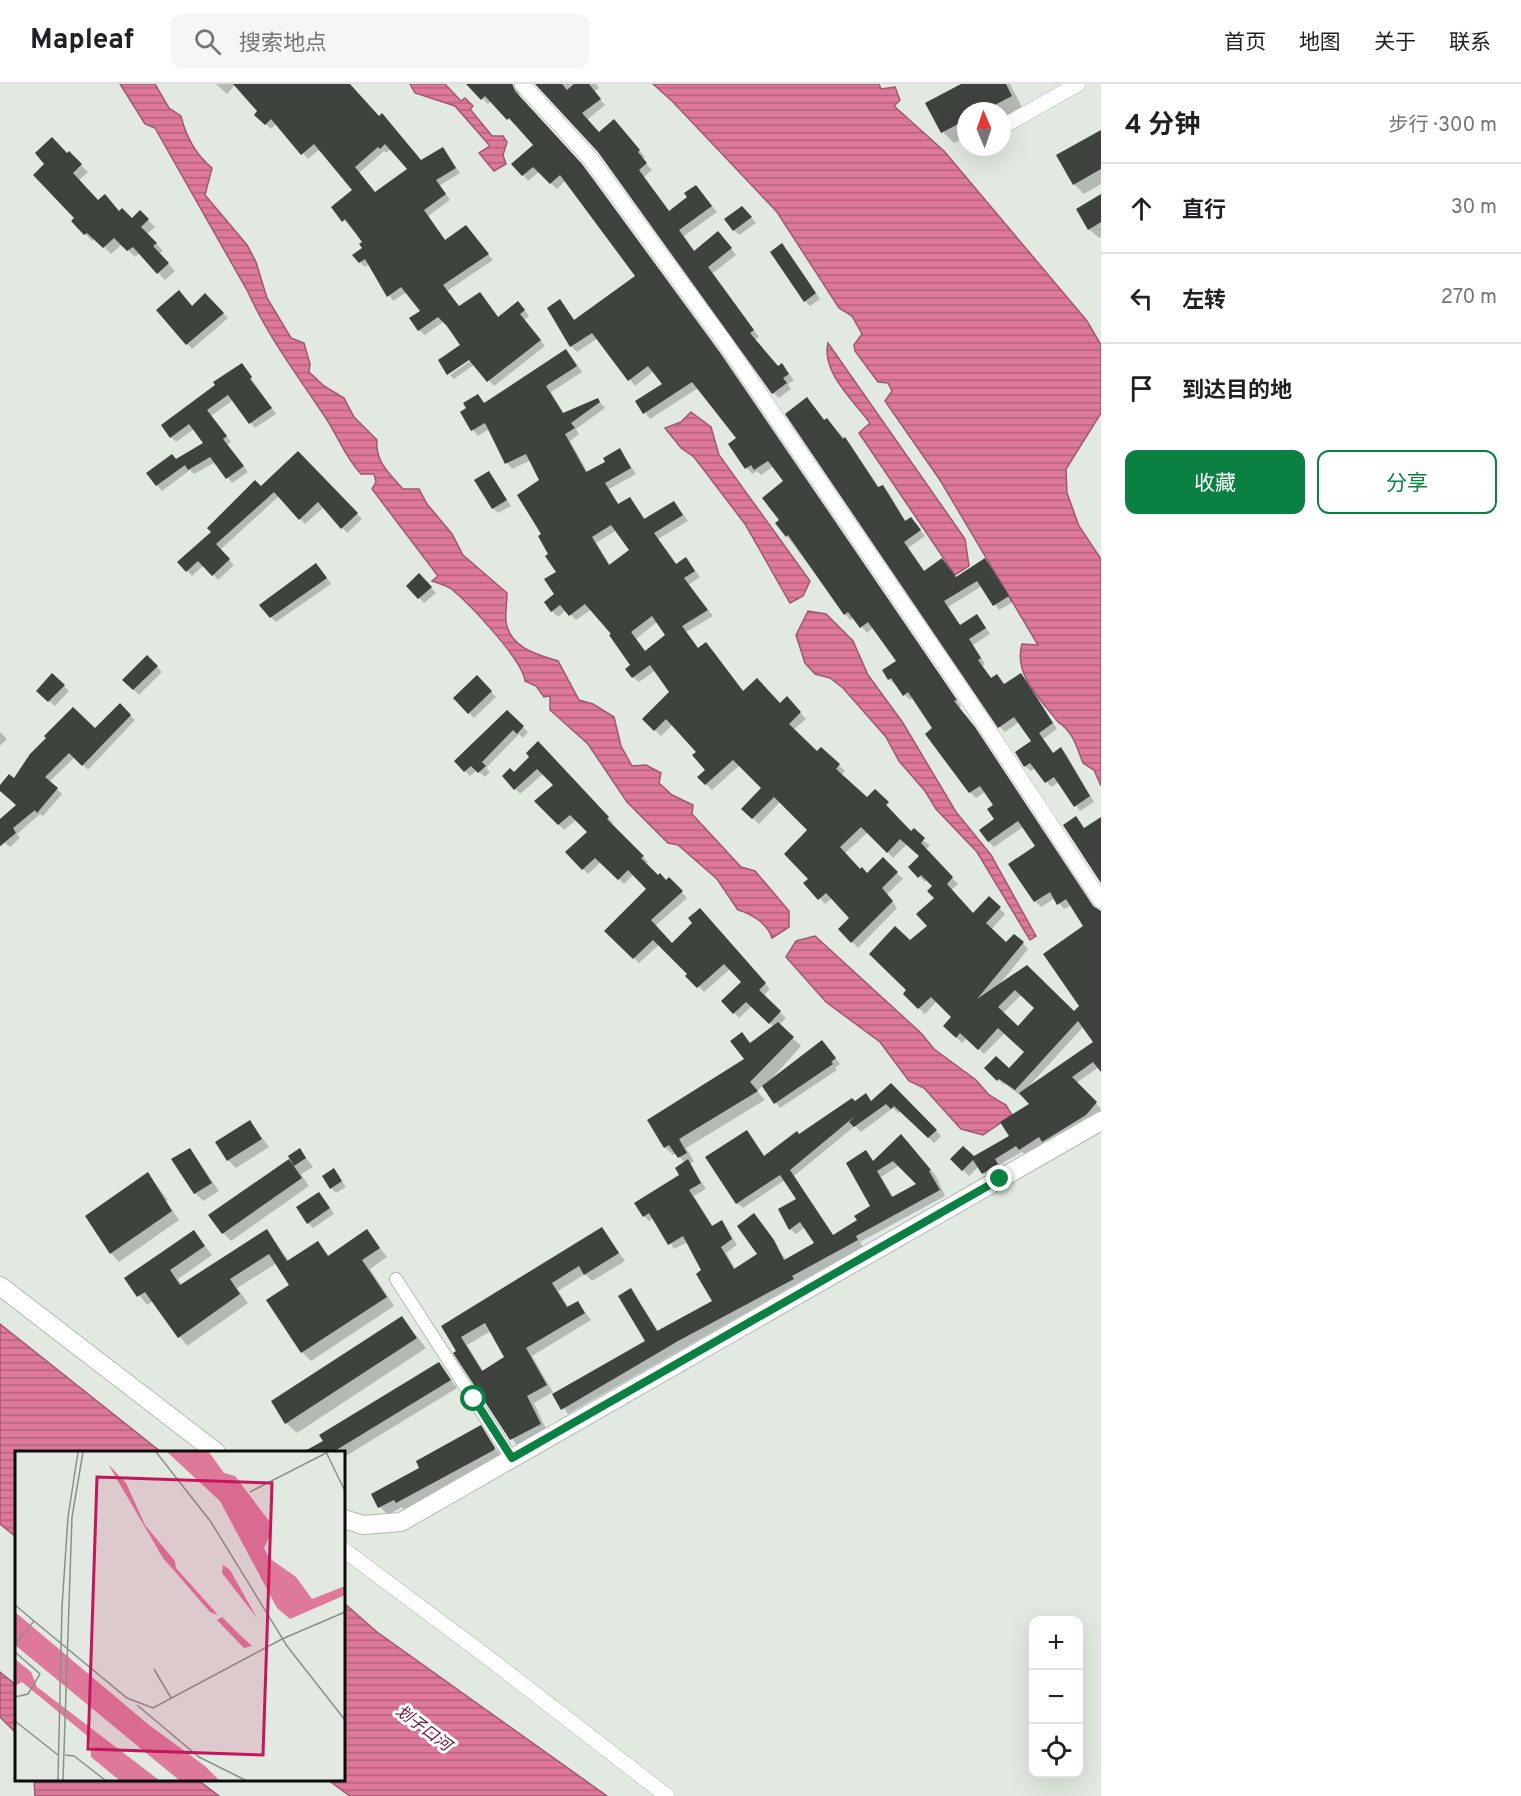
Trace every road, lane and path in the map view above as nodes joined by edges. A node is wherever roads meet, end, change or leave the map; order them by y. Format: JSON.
{"nodes":[{"id":1,"x":522,"y":84,"type":"edge"},
{"id":2,"x":1078,"y":84,"type":"edge"},
{"id":3,"x":1011,"y":122,"type":"edge"},
{"id":4,"x":1101,"y":901,"type":"edge"},
{"id":5,"x":1101,"y":1121,"type":"edge"},
{"id":6,"x":396,"y":1279,"type":"dead end"},
{"id":7,"x":0,"y":1286,"type":"edge"},
{"id":8,"x":215,"y":1451,"type":"edge"},
{"id":9,"x":512,"y":1458,"type":"junction"},
{"id":10,"x":345,"y":1520,"type":"edge"},
{"id":11,"x":345,"y":1551,"type":"edge"},
{"id":12,"x":667,"y":1796,"type":"edge"}],
"edges":[{"from":1,"to":4,"type":"street"},
{"from":2,"to":3,"type":"street"},
{"from":5,"to":9,"type":"main road"},
{"from":6,"to":9,"type":"street"},
{"from":7,"to":8,"type":"main road"},
{"from":9,"to":10,"type":"main road"},
{"from":11,"to":12,"type":"street"}]}
